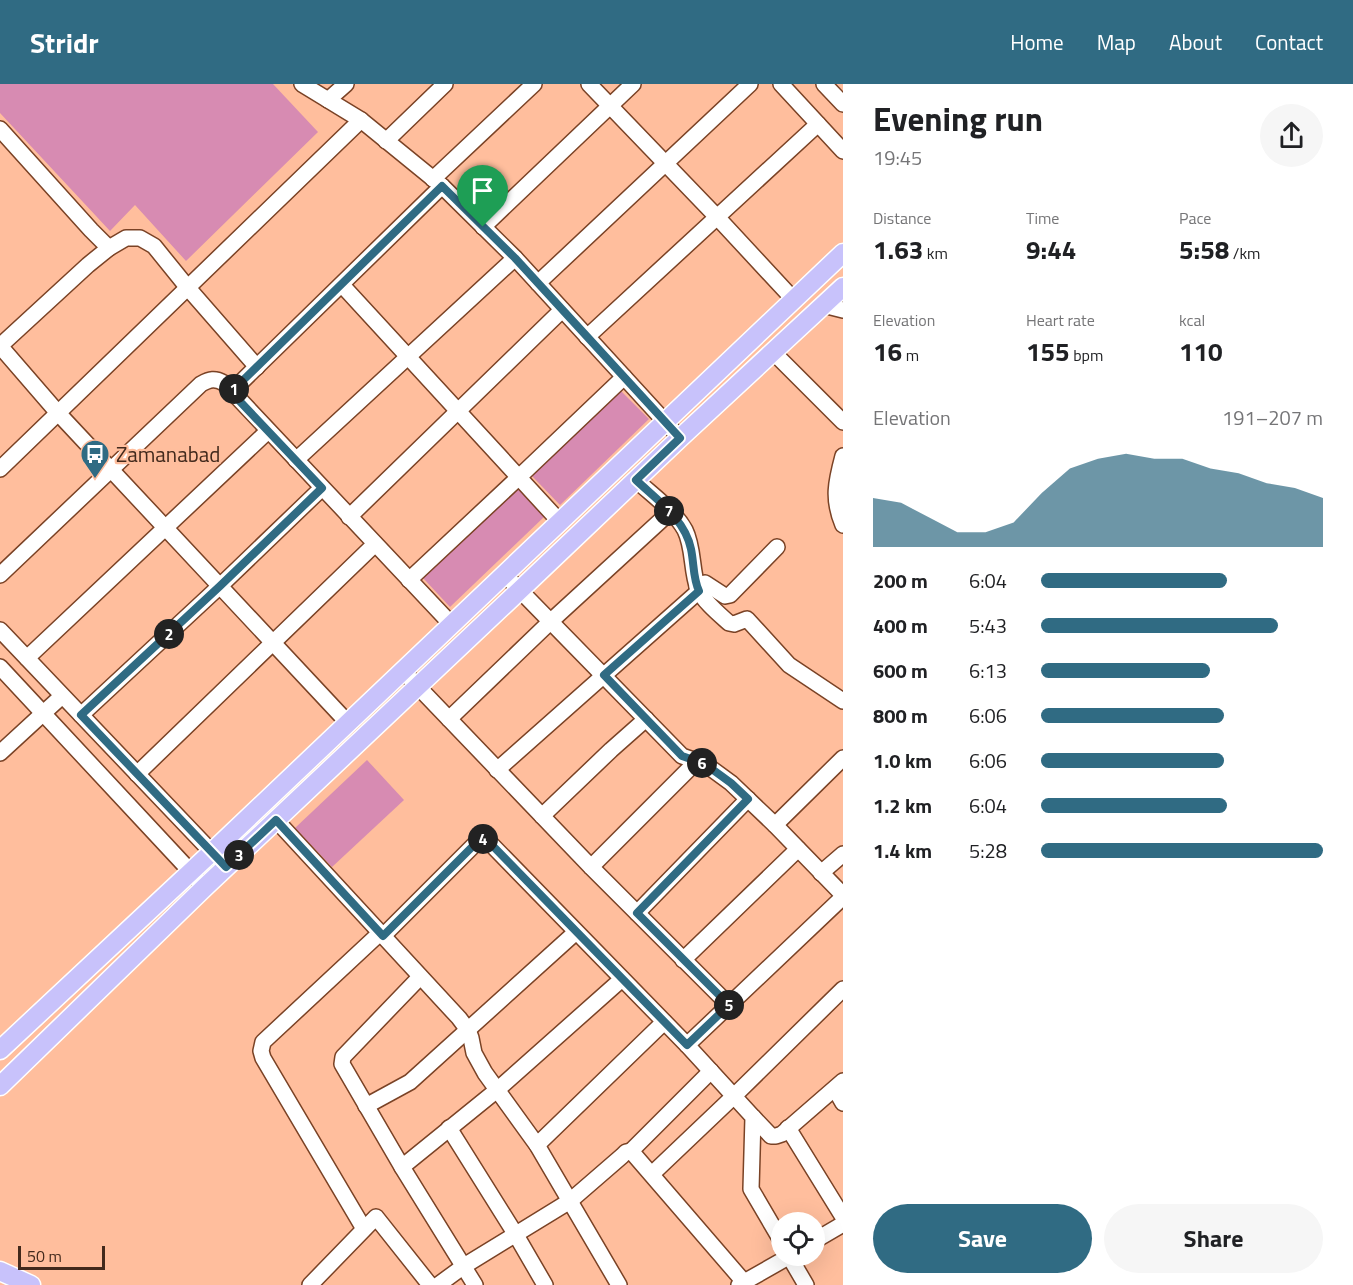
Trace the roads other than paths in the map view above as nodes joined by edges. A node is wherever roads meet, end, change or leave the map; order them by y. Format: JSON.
{"nodes":[{"id":1,"x":302,"y":84,"type":"edge"},
{"id":2,"x":345,"y":84,"type":"edge"},
{"id":3,"x":445,"y":84,"type":"edge"},
{"id":4,"x":534,"y":84,"type":"edge"},
{"id":5,"x":589,"y":84,"type":"edge"},
{"id":6,"x":633,"y":84,"type":"edge"},
{"id":7,"x":750,"y":84,"type":"edge"},
{"id":8,"x":781,"y":84,"type":"edge"},
{"id":9,"x":824,"y":84,"type":"edge"},
{"id":10,"x":328,"y":100,"type":"junction"},
{"id":11,"x":843,"y":104,"type":"edge"},
{"id":12,"x":610,"y":106,"type":"junction"},
{"id":13,"x":361,"y":120,"type":"junction"},
{"id":14,"x":818,"y":124,"type":"junction"},
{"id":15,"x":0,"y":129,"type":"edge"},
{"id":16,"x":386,"y":141,"type":"junction"},
{"id":17,"x":843,"y":150,"type":"edge"},
{"id":18,"x":666,"y":164,"type":"junction"},
{"id":19,"x":437,"y":183,"type":"junction"},
{"id":20,"x":717,"y":217,"type":"junction"},
{"id":21,"x":483,"y":227,"type":"junction"},
{"id":22,"x":109,"y":248,"type":"junction"},
{"id":23,"x":843,"y":253,"type":"edge"},
{"id":24,"x":515,"y":258,"type":"junction"},
{"id":25,"x":538,"y":283,"type":"junction"},
{"id":26,"x":342,"y":285,"type":"junction"},
{"id":27,"x":843,"y":286,"type":"edge"},
{"id":28,"x":188,"y":288,"type":"junction"},
{"id":29,"x":794,"y":300,"type":"junction"},
{"id":30,"x":823,"y":305,"type":"junction"},
{"id":31,"x":562,"y":310,"type":"junction"},
{"id":32,"x":843,"y":310,"type":"edge"},
{"id":33,"x":587,"y":337,"type":"junction"},
{"id":34,"x":0,"y":346,"type":"edge"},
{"id":35,"x":773,"y":352,"type":"junction"},
{"id":36,"x":408,"y":357,"type":"junction"},
{"id":37,"x":257,"y":367,"type":"junction"},
{"id":38,"x":624,"y":377,"type":"junction"},
{"id":39,"x":231,"y":392,"type":"junction"},
{"id":40,"x":458,"y":411,"type":"junction"},
{"id":41,"x":58,"y":413,"type":"junction"},
{"id":42,"x":666,"y":422,"type":"junction"},
{"id":43,"x":843,"y":422,"type":"edge"},
{"id":44,"x":268,"y":431,"type":"junction"},
{"id":45,"x":680,"y":438,"type":"junction"},
{"id":46,"x":843,"y":456,"type":"edge"},
{"id":47,"x":296,"y":460,"type":"junction"},
{"id":48,"x":0,"y":469,"type":"edge"},
{"id":49,"x":111,"y":469,"type":"junction"},
{"id":50,"x":519,"y":477,"type":"junction"},
{"id":51,"x":636,"y":480,"type":"junction"},
{"id":52,"x":322,"y":488,"type":"junction"},
{"id":53,"x":670,"y":512,"type":"junction"},
{"id":54,"x":349,"y":517,"type":"junction"},
{"id":55,"x":560,"y":522,"type":"junction"},
{"id":56,"x":843,"y":525,"type":"edge"},
{"id":57,"x":166,"y":528,"type":"junction"},
{"id":58,"x":375,"y":544,"type":"junction"},
{"id":59,"x":777,"y":547,"type":"dead end"},
{"id":60,"x":505,"y":574,"type":"junction"},
{"id":61,"x":0,"y":575,"type":"edge"},
{"id":62,"x":409,"y":580,"type":"junction"},
{"id":63,"x":220,"y":586,"type":"junction"},
{"id":64,"x":698,"y":589,"type":"junction"},
{"id":65,"x":520,"y":591,"type":"junction"},
{"id":66,"x":550,"y":622,"type":"junction"},
{"id":67,"x":452,"y":625,"type":"junction"},
{"id":68,"x":0,"y":630,"type":"edge"},
{"id":69,"x":274,"y":642,"type":"junction"},
{"id":70,"x":27,"y":658,"type":"junction"},
{"id":71,"x":0,"y":667,"type":"edge"},
{"id":72,"x":403,"y":671,"type":"junction"},
{"id":73,"x":604,"y":675,"type":"junction"},
{"id":74,"x":418,"y":686,"type":"junction"},
{"id":75,"x":62,"y":696,"type":"junction"},
{"id":76,"x":843,"y":701,"type":"edge"},
{"id":77,"x":44,"y":714,"type":"junction"},
{"id":78,"x":81,"y":715,"type":"junction"},
{"id":79,"x":449,"y":719,"type":"junction"},
{"id":80,"x":646,"y":719,"type":"junction"},
{"id":81,"x":348,"y":723,"type":"junction"},
{"id":82,"x":0,"y":753,"type":"edge"},
{"id":83,"x":843,"y":758,"type":"edge"},
{"id":84,"x":697,"y":761,"type":"junction"},
{"id":85,"x":497,"y":770,"type":"junction"},
{"id":86,"x":137,"y":774,"type":"junction"},
{"id":87,"x":748,"y":799,"type":"junction"},
{"id":88,"x":542,"y":816,"type":"junction"},
{"id":89,"x":276,"y":820,"type":"junction"},
{"id":90,"x":775,"y":825,"type":"junction"},
{"id":91,"x":798,"y":849,"type":"junction"},
{"id":92,"x":212,"y":852,"type":"junction"},
{"id":93,"x":843,"y":854,"type":"edge"},
{"id":94,"x":226,"y":867,"type":"junction"},
{"id":95,"x":591,"y":867,"type":"junction"},
{"id":96,"x":191,"y":872,"type":"junction"},
{"id":97,"x":821,"y":873,"type":"junction"},
{"id":98,"x":204,"y":888,"type":"junction"},
{"id":99,"x":843,"y":896,"type":"edge"},
{"id":100,"x":637,"y":913,"type":"junction"},
{"id":101,"x":576,"y":932,"type":"junction"},
{"id":102,"x":381,"y":934,"type":"junction"},
{"id":103,"x":683,"y":960,"type":"junction"},
{"id":104,"x":420,"y":977,"type":"junction"},
{"id":105,"x":621,"y":979,"type":"junction"},
{"id":106,"x":843,"y":989,"type":"edge"},
{"id":107,"x":729,"y":1005,"type":"junction"},
{"id":108,"x":664,"y":1022,"type":"junction"},
{"id":109,"x":468,"y":1030,"type":"junction"},
{"id":110,"x":687,"y":1045,"type":"junction"},
{"id":111,"x":0,"y":1050,"type":"edge"},
{"id":112,"x":711,"y":1071,"type":"junction"},
{"id":113,"x":839,"y":1085,"type":"edge"},
{"id":114,"x":0,"y":1086,"type":"edge"},
{"id":115,"x":497,"y":1090,"type":"junction"},
{"id":116,"x":734,"y":1096,"type":"junction"},
{"id":117,"x":843,"y":1103,"type":"edge"},
{"id":118,"x":366,"y":1106,"type":"junction"},
{"id":119,"x":753,"y":1117,"type":"junction"},
{"id":120,"x":449,"y":1128,"type":"junction"},
{"id":121,"x":788,"y":1128,"type":"junction"},
{"id":122,"x":537,"y":1145,"type":"junction"},
{"id":123,"x":631,"y":1151,"type":"junction"},
{"id":124,"x":402,"y":1167,"type":"junction"},
{"id":125,"x":652,"y":1174,"type":"junction"},
{"id":126,"x":570,"y":1201,"type":"junction"},
{"id":127,"x":843,"y":1217,"type":"edge"},
{"id":128,"x":771,"y":1223,"type":"edge"},
{"id":129,"x":843,"y":1224,"type":"edge"},
{"id":130,"x":364,"y":1229,"type":"junction"},
{"id":131,"x":516,"y":1235,"type":"junction"},
{"id":132,"x":825,"y":1235,"type":"edge"},
{"id":133,"x":464,"y":1266,"type":"junction"},
{"id":134,"x":772,"y":1266,"type":"edge"},
{"id":135,"x":795,"y":1266,"type":"edge"},
{"id":136,"x":0,"y":1271,"type":"edge"},
{"id":137,"x":742,"y":1284,"type":"edge"},
{"id":138,"x":31,"y":1285,"type":"edge"},
{"id":139,"x":309,"y":1285,"type":"edge"},
{"id":140,"x":430,"y":1285,"type":"edge"},
{"id":141,"x":438,"y":1285,"type":"edge"},
{"id":142,"x":475,"y":1285,"type":"edge"},
{"id":143,"x":545,"y":1285,"type":"edge"},
{"id":144,"x":619,"y":1285,"type":"edge"},
{"id":145,"x":806,"y":1285,"type":"edge"}],
"edges":[{"from":1,"to":10,"type":"street"},
{"from":2,"to":10,"type":"street"},
{"from":3,"to":16,"type":"street"},
{"from":4,"to":19,"type":"street"},
{"from":5,"to":12,"type":"street"},
{"from":6,"to":12,"type":"street"},
{"from":7,"to":18,"type":"street"},
{"from":8,"to":14,"type":"street"},
{"from":9,"to":11,"type":"street"},
{"from":10,"to":13,"type":"street"},
{"from":12,"to":18,"type":"street"},
{"from":12,"to":21,"type":"street"},
{"from":13,"to":16,"type":"street"},
{"from":13,"to":28,"type":"street"},
{"from":14,"to":17,"type":"street"},
{"from":14,"to":20,"type":"street"},
{"from":15,"to":22,"type":"street"},
{"from":16,"to":19,"type":"street"},
{"from":18,"to":20,"type":"street"},
{"from":18,"to":25,"type":"street"},
{"from":19,"to":21,"type":"street"},
{"from":19,"to":26,"type":"street"},
{"from":20,"to":29,"type":"street"},
{"from":20,"to":33,"type":"street"},
{"from":21,"to":24,"type":"street"},
{"from":22,"to":28,"type":"street"},
{"from":22,"to":34,"type":"street"},
{"from":23,"to":29,"type":"main road"},
{"from":24,"to":25,"type":"street"},
{"from":24,"to":36,"type":"street"},
{"from":25,"to":31,"type":"street"},
{"from":26,"to":36,"type":"street"},
{"from":26,"to":37,"type":"street"},
{"from":27,"to":30,"type":"main road"},
{"from":28,"to":37,"type":"street"},
{"from":28,"to":41,"type":"street"},
{"from":29,"to":42,"type":"main road"},
{"from":30,"to":32,"type":"street"},
{"from":30,"to":35,"type":"main road"},
{"from":31,"to":33,"type":"street"},
{"from":31,"to":40,"type":"street"},
{"from":33,"to":38,"type":"street"},
{"from":34,"to":41,"type":"street"},
{"from":35,"to":43,"type":"street"},
{"from":35,"to":45,"type":"main road"},
{"from":36,"to":40,"type":"street"},
{"from":36,"to":47,"type":"street"},
{"from":37,"to":39,"type":"street"},
{"from":38,"to":42,"type":"street"},
{"from":38,"to":50,"type":"street"},
{"from":39,"to":44,"type":"street"},
{"from":39,"to":49,"type":"street"},
{"from":40,"to":50,"type":"street"},
{"from":40,"to":54,"type":"street"},
{"from":41,"to":48,"type":"street"},
{"from":41,"to":49,"type":"street"},
{"from":42,"to":45,"type":"street"},
{"from":42,"to":55,"type":"main road"},
{"from":44,"to":47,"type":"street"},
{"from":44,"to":57,"type":"street"},
{"from":45,"to":51,"type":"main road"},
{"from":46,"to":56,"type":"street"},
{"from":47,"to":52,"type":"street"},
{"from":49,"to":57,"type":"street"},
{"from":49,"to":61,"type":"street"},
{"from":50,"to":55,"type":"street"},
{"from":50,"to":62,"type":"street"},
{"from":51,"to":53,"type":"street"},
{"from":51,"to":65,"type":"main road"},
{"from":52,"to":54,"type":"street"},
{"from":52,"to":63,"type":"street"},
{"from":53,"to":64,"type":"street"},
{"from":53,"to":66,"type":"street"},
{"from":54,"to":58,"type":"street"},
{"from":55,"to":60,"type":"main road"},
{"from":57,"to":63,"type":"street"},
{"from":57,"to":70,"type":"street"},
{"from":58,"to":62,"type":"street"},
{"from":58,"to":69,"type":"street"},
{"from":59,"to":64,"type":"street"},
{"from":60,"to":65,"type":"street"},
{"from":60,"to":67,"type":"main road"},
{"from":62,"to":67,"type":"street"},
{"from":63,"to":69,"type":"street"},
{"from":63,"to":78,"type":"street"},
{"from":64,"to":73,"type":"street"},
{"from":64,"to":76,"type":"street"},
{"from":65,"to":66,"type":"street"},
{"from":65,"to":74,"type":"main road"},
{"from":66,"to":73,"type":"street"},
{"from":66,"to":79,"type":"street"},
{"from":67,"to":72,"type":"main road"},
{"from":68,"to":70,"type":"street"},
{"from":69,"to":81,"type":"street"},
{"from":69,"to":86,"type":"street"},
{"from":70,"to":75,"type":"street"},
{"from":71,"to":77,"type":"street"},
{"from":72,"to":74,"type":"street"},
{"from":72,"to":81,"type":"main road"},
{"from":73,"to":80,"type":"street"},
{"from":73,"to":85,"type":"street"},
{"from":74,"to":79,"type":"street"},
{"from":74,"to":89,"type":"main road"},
{"from":75,"to":77,"type":"street"},
{"from":75,"to":78,"type":"street"},
{"from":77,"to":82,"type":"street"},
{"from":77,"to":96,"type":"street"},
{"from":78,"to":86,"type":"street"},
{"from":79,"to":85,"type":"street"},
{"from":80,"to":84,"type":"street"},
{"from":80,"to":88,"type":"street"},
{"from":81,"to":92,"type":"main road"},
{"from":83,"to":90,"type":"street"},
{"from":84,"to":87,"type":"street"},
{"from":84,"to":95,"type":"street"},
{"from":85,"to":88,"type":"street"},
{"from":86,"to":92,"type":"street"},
{"from":87,"to":90,"type":"street"},
{"from":87,"to":100,"type":"street"},
{"from":88,"to":95,"type":"street"},
{"from":89,"to":94,"type":"main road"},
{"from":89,"to":102,"type":"street"},
{"from":90,"to":91,"type":"street"},
{"from":91,"to":97,"type":"street"},
{"from":91,"to":103,"type":"street"},
{"from":92,"to":94,"type":"street"},
{"from":92,"to":96,"type":"main road"},
{"from":93,"to":97,"type":"street"},
{"from":94,"to":98,"type":"main road"},
{"from":95,"to":100,"type":"street"},
{"from":96,"to":98,"type":"street"},
{"from":96,"to":111,"type":"main road"},
{"from":97,"to":99,"type":"street"},
{"from":98,"to":114,"type":"main road"},
{"from":99,"to":107,"type":"street"},
{"from":100,"to":103,"type":"street"},
{"from":101,"to":102,"type":"street"},
{"from":101,"to":105,"type":"street"},
{"from":101,"to":109,"type":"street"},
{"from":102,"to":104,"type":"street"},
{"from":102,"to":130,"type":"street"},
{"from":103,"to":107,"type":"street"},
{"from":104,"to":109,"type":"street"},
{"from":104,"to":118,"type":"street"},
{"from":105,"to":108,"type":"street"},
{"from":105,"to":115,"type":"street"},
{"from":106,"to":116,"type":"street"},
{"from":107,"to":110,"type":"street"},
{"from":108,"to":110,"type":"street"},
{"from":108,"to":122,"type":"street"},
{"from":109,"to":115,"type":"street"},
{"from":109,"to":118,"type":"street"},
{"from":110,"to":112,"type":"street"},
{"from":112,"to":116,"type":"street"},
{"from":112,"to":123,"type":"street"},
{"from":113,"to":117,"type":"street"},
{"from":113,"to":121,"type":"street"},
{"from":115,"to":120,"type":"street"},
{"from":115,"to":122,"type":"street"},
{"from":116,"to":119,"type":"street"},
{"from":116,"to":125,"type":"street"},
{"from":118,"to":124,"type":"street"},
{"from":119,"to":121,"type":"street"},
{"from":119,"to":128,"type":"street"},
{"from":120,"to":124,"type":"street"},
{"from":120,"to":131,"type":"street"},
{"from":121,"to":127,"type":"street"},
{"from":122,"to":126,"type":"street"},
{"from":123,"to":125,"type":"street"},
{"from":123,"to":126,"type":"street"},
{"from":124,"to":133,"type":"street"},
{"from":125,"to":137,"type":"street"},
{"from":126,"to":131,"type":"street"},
{"from":126,"to":144,"type":"street"},
{"from":129,"to":132,"type":"street"},
{"from":130,"to":139,"type":"street"},
{"from":130,"to":140,"type":"street"},
{"from":131,"to":133,"type":"street"},
{"from":131,"to":143,"type":"street"},
{"from":133,"to":141,"type":"street"},
{"from":133,"to":142,"type":"street"},
{"from":134,"to":137,"type":"street"},
{"from":135,"to":145,"type":"street"},
{"from":136,"to":138,"type":"main road"}]}
